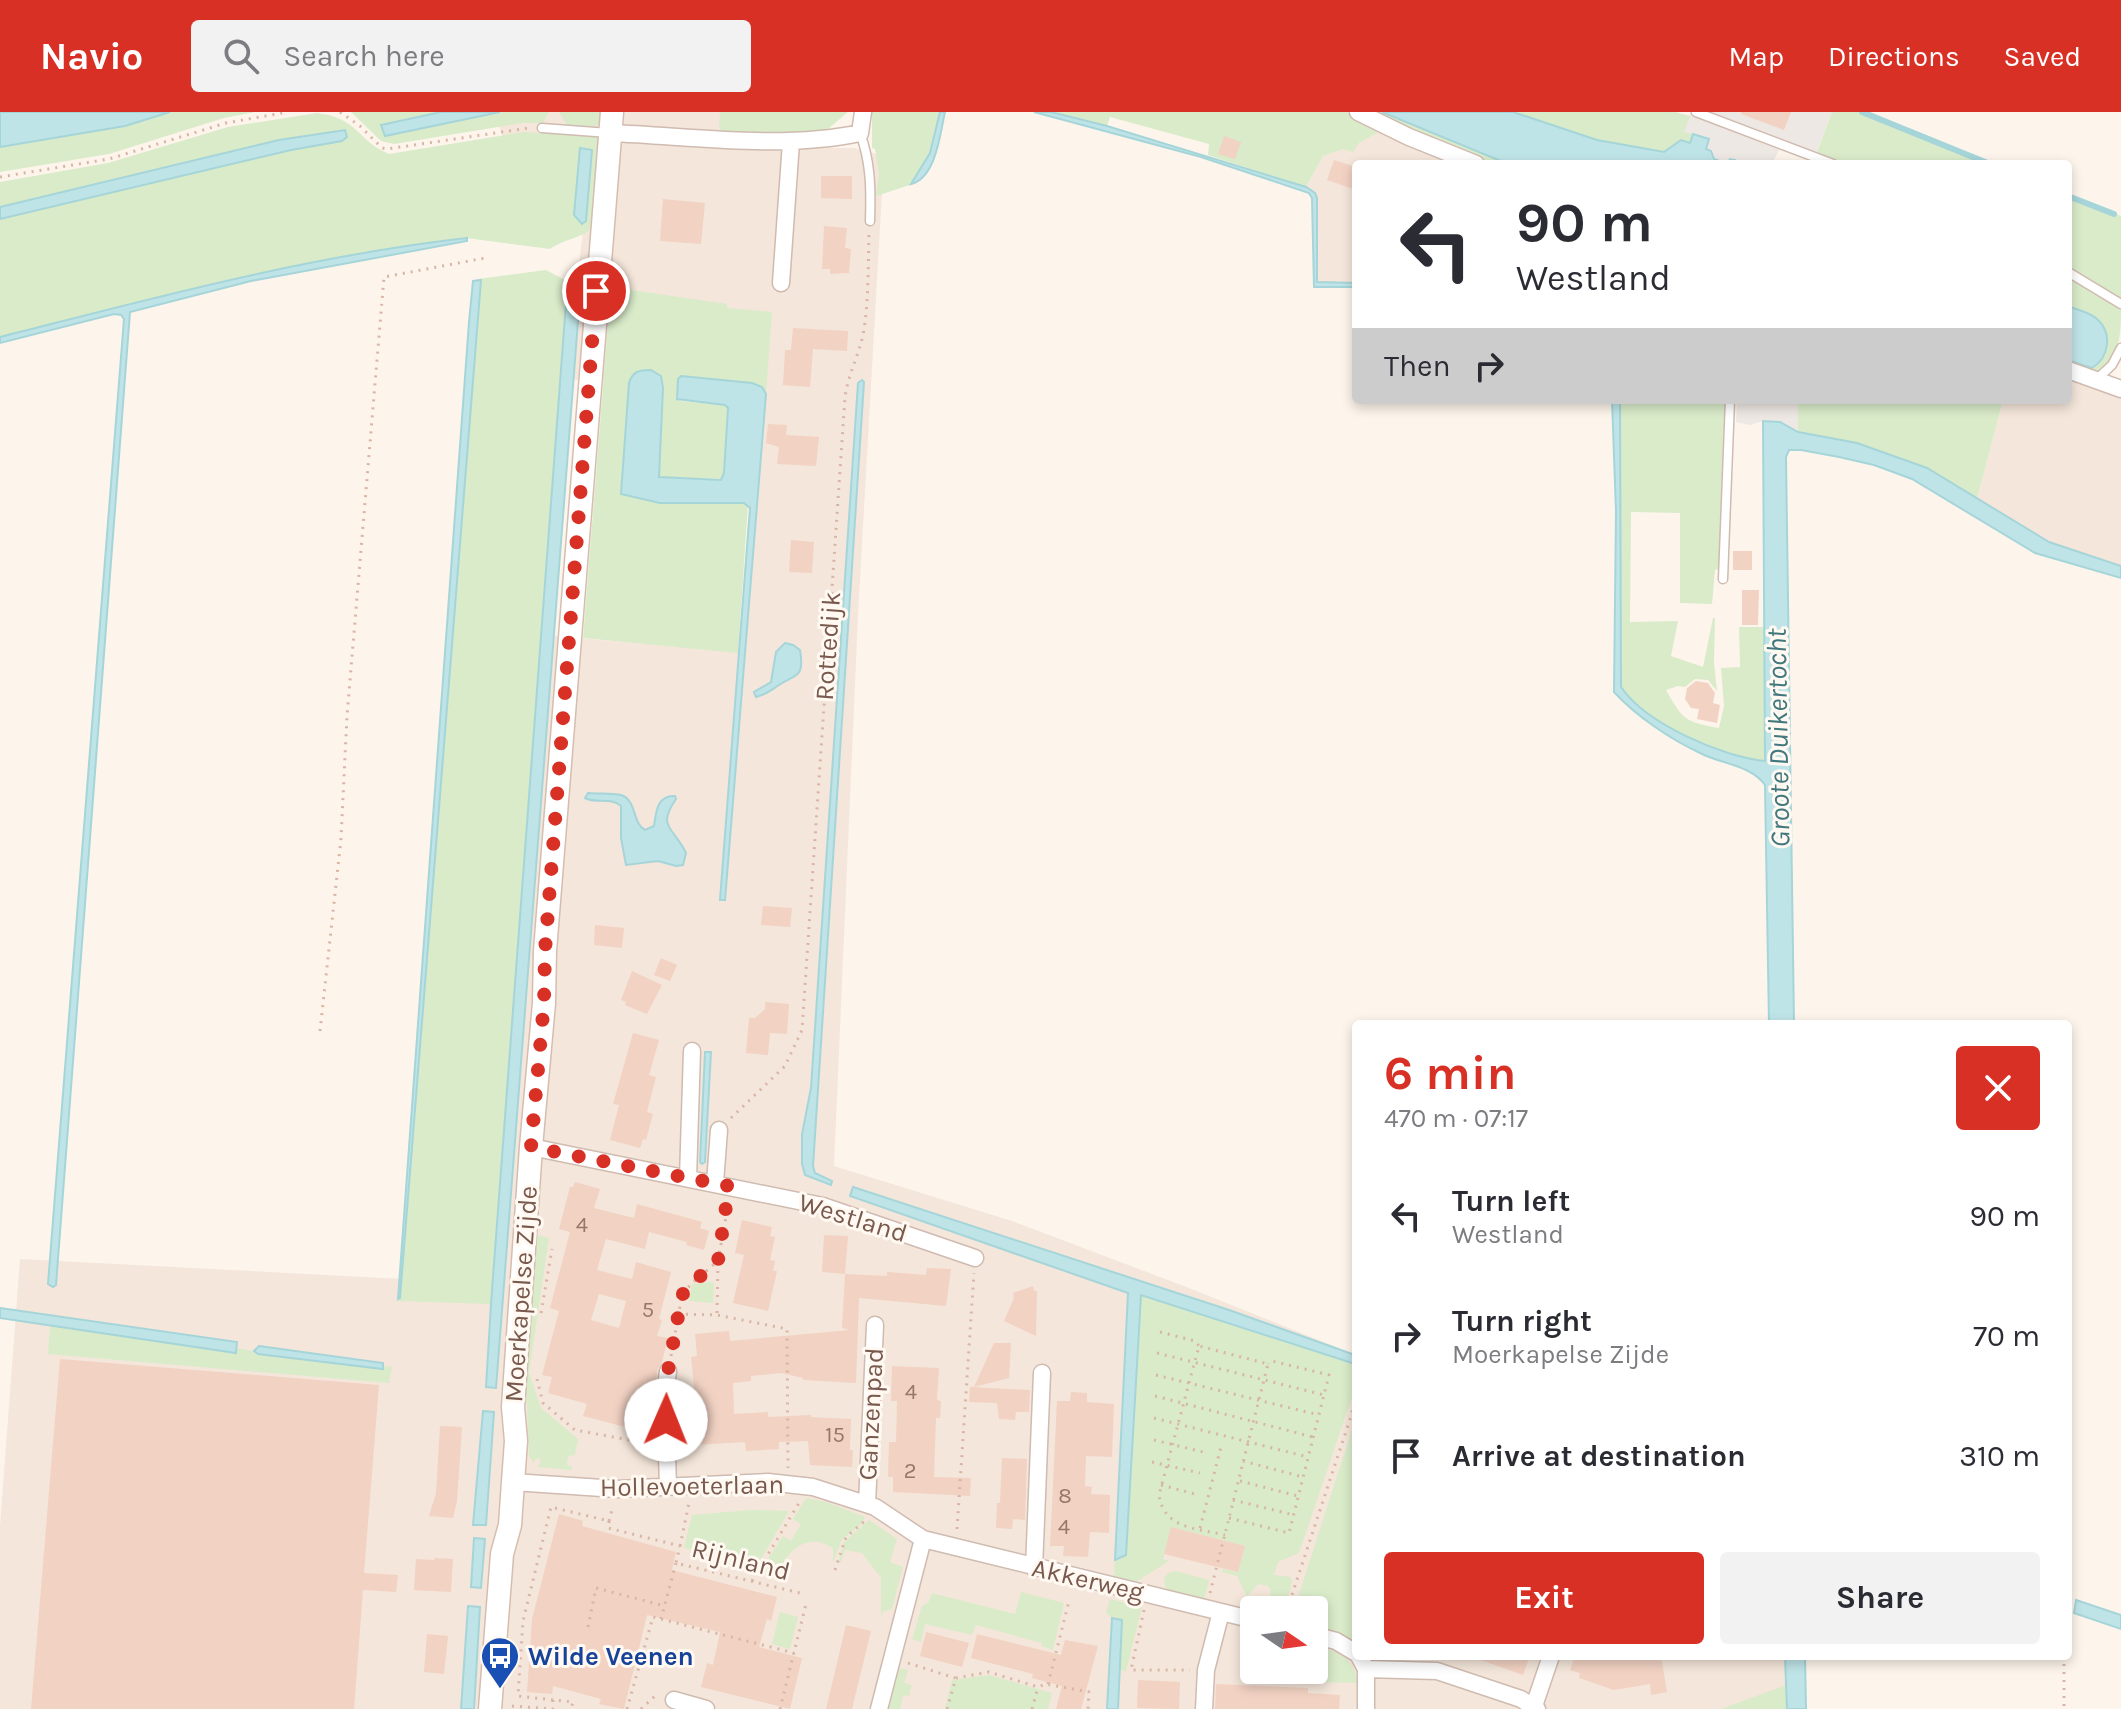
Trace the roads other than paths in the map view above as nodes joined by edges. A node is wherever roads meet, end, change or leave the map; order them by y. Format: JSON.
{"nodes":[{"id":1,"x":863,"y":112,"type":"edge"},
{"id":2,"x":1358,"y":112,"type":"edge"},
{"id":3,"x":1696,"y":112,"type":"edge"},
{"id":4,"x":611,"y":122,"type":"edge"},
{"id":5,"x":542,"y":128,"type":"road end"},
{"id":6,"x":860,"y":133,"type":"junction"},
{"id":7,"x":791,"y":142,"type":"junction"},
{"id":8,"x":1466,"y":160,"type":"edge"},
{"id":9,"x":1822,"y":160,"type":"edge"},
{"id":10,"x":870,"y":221,"type":"road end"},
{"id":11,"x":2072,"y":274,"type":"edge"},
{"id":12,"x":781,"y":283,"type":"dead end"},
{"id":13,"x":2121,"y":304,"type":"edge"},
{"id":14,"x":2121,"y":348,"type":"edge"},
{"id":15,"x":2072,"y":371,"type":"edge"},
{"id":16,"x":2097,"y":379,"type":"junction"},
{"id":17,"x":2121,"y":389,"type":"edge"},
{"id":18,"x":1730,"y":404,"type":"edge"},
{"id":19,"x":1723,"y":579,"type":"dead end"},
{"id":20,"x":692,"y":1051,"type":"dead end"},
{"id":21,"x":719,"y":1130,"type":"road end"},
{"id":22,"x":531,"y":1147,"type":"junction"},
{"id":23,"x":688,"y":1178,"type":"junction"},
{"id":24,"x":722,"y":1185,"type":"junction"},
{"id":25,"x":975,"y":1258,"type":"road end"},
{"id":26,"x":875,"y":1325,"type":"dead end"},
{"id":27,"x":668,"y":1371,"type":"road end"},
{"id":28,"x":1042,"y":1373,"type":"dead end"},
{"id":29,"x":513,"y":1482,"type":"junction"},
{"id":30,"x":668,"y":1487,"type":"junction"},
{"id":31,"x":871,"y":1505,"type":"junction"},
{"id":32,"x":923,"y":1539,"type":"junction"},
{"id":33,"x":1034,"y":1568,"type":"junction"},
{"id":34,"x":1214,"y":1610,"type":"junction"},
{"id":35,"x":1240,"y":1616,"type":"edge"},
{"id":36,"x":1328,"y":1639,"type":"edge"},
{"id":37,"x":1352,"y":1653,"type":"edge"},
{"id":38,"x":1360,"y":1660,"type":"edge"},
{"id":39,"x":1366,"y":1660,"type":"edge"},
{"id":40,"x":1550,"y":1660,"type":"edge"},
{"id":41,"x":674,"y":1700,"type":"dead end"},
{"id":42,"x":500,"y":1708,"type":"edge"},
{"id":43,"x":1535,"y":1708,"type":"edge"},
{"id":44,"x":706,"y":1709,"type":"edge"},
{"id":45,"x":879,"y":1709,"type":"edge"},
{"id":46,"x":1204,"y":1709,"type":"edge"},
{"id":47,"x":1366,"y":1709,"type":"edge"}],
"edges":[{"from":1,"to":6,"type":"street"},
{"from":2,"to":8,"type":"street"},
{"from":3,"to":9,"type":"lane"},
{"from":4,"to":5,"type":"lane"},
{"from":4,"to":7,"type":"street"},
{"from":4,"to":22,"type":"street","name":"Moerkapelse Zijde"},
{"from":6,"to":7,"type":"street"},
{"from":6,"to":10,"type":"lane"},
{"from":7,"to":12,"type":"street"},
{"from":11,"to":13,"type":"lane"},
{"from":14,"to":16,"type":"lane"},
{"from":15,"to":16,"type":"street"},
{"from":16,"to":17,"type":"street"},
{"from":18,"to":19,"type":"lane"},
{"from":20,"to":23,"type":"street"},
{"from":21,"to":24,"type":"street"},
{"from":22,"to":23,"type":"street","name":"Westland"},
{"from":22,"to":29,"type":"street","name":"Moerkapelse Zijde"},
{"from":23,"to":24,"type":"street","name":"Westland"},
{"from":24,"to":25,"type":"street","name":"Westland"},
{"from":26,"to":31,"type":"street","name":"Ganzenpad"},
{"from":27,"to":30,"type":"street"},
{"from":28,"to":33,"type":"street"},
{"from":29,"to":30,"type":"street","name":"Hollevoeterlaan"},
{"from":29,"to":42,"type":"street","name":"Moerkapelse Zijde"},
{"from":30,"to":31,"type":"street","name":"Hollevoeterlaan"},
{"from":31,"to":32,"type":"street","name":"Hollevoeterlaan"},
{"from":32,"to":33,"type":"street","name":"Akkerweg"},
{"from":32,"to":45,"type":"street"},
{"from":33,"to":34,"type":"street","name":"Akkerweg"},
{"from":34,"to":35,"type":"street","name":"Akkerweg"},
{"from":34,"to":46,"type":"street"},
{"from":36,"to":37,"type":"street"},
{"from":38,"to":47,"type":"street"},
{"from":39,"to":43,"type":"street"},
{"from":40,"to":43,"type":"street"},
{"from":41,"to":44,"type":"street"}]}
